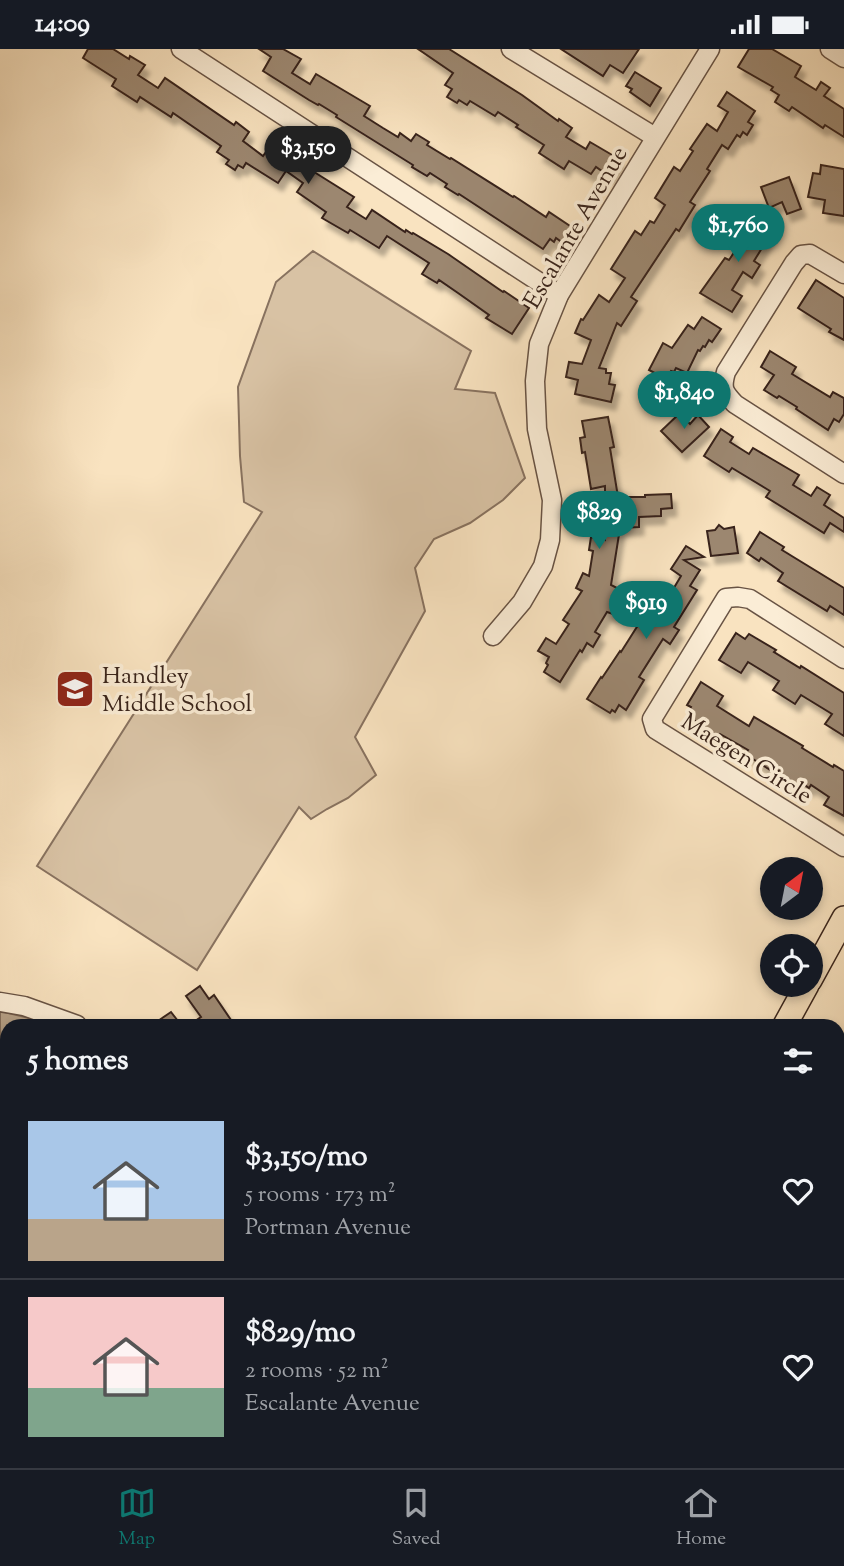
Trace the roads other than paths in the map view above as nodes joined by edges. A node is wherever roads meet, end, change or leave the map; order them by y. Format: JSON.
{"nodes":[{"id":1,"x":181,"y":49,"type":"edge"},
{"id":2,"x":511,"y":49,"type":"edge"},
{"id":3,"x":710,"y":49,"type":"edge"},
{"id":4,"x":830,"y":49,"type":"edge"},
{"id":5,"x":844,"y":58,"type":"edge"},
{"id":6,"x":655,"y":137,"type":"junction"},
{"id":7,"x":844,"y":274,"type":"edge"},
{"id":8,"x":559,"y":295,"type":"junction"},
{"id":9,"x":844,"y":474,"type":"edge"},
{"id":10,"x":493,"y":636,"type":"dead end"},
{"id":11,"x":844,"y":659,"type":"edge"},
{"id":12,"x":844,"y":847,"type":"edge"},
{"id":13,"x":844,"y":918,"type":"edge"},
{"id":14,"x":823,"y":956,"type":"edge"},
{"id":15,"x":800,"y":997,"type":"edge"},
{"id":16,"x":0,"y":1002,"type":"edge"},
{"id":17,"x":60,"y":1019,"type":"edge"},
{"id":18,"x":788,"y":1019,"type":"edge"}],
"edges":[{"from":1,"to":8,"type":"street"},
{"from":2,"to":6,"type":"street"},
{"from":3,"to":6,"type":"street","name":"Escalante Avenue"},
{"from":4,"to":5,"type":"street"},
{"from":6,"to":8,"type":"street","name":"Escalante Avenue"},
{"from":7,"to":9,"type":"street"},
{"from":8,"to":10,"type":"street","name":"Escalante Avenue"},
{"from":11,"to":12,"type":"street","name":"Maegen Circle"},
{"from":13,"to":14,"type":"main road"},
{"from":15,"to":18,"type":"main road"},
{"from":16,"to":17,"type":"street"}]}
